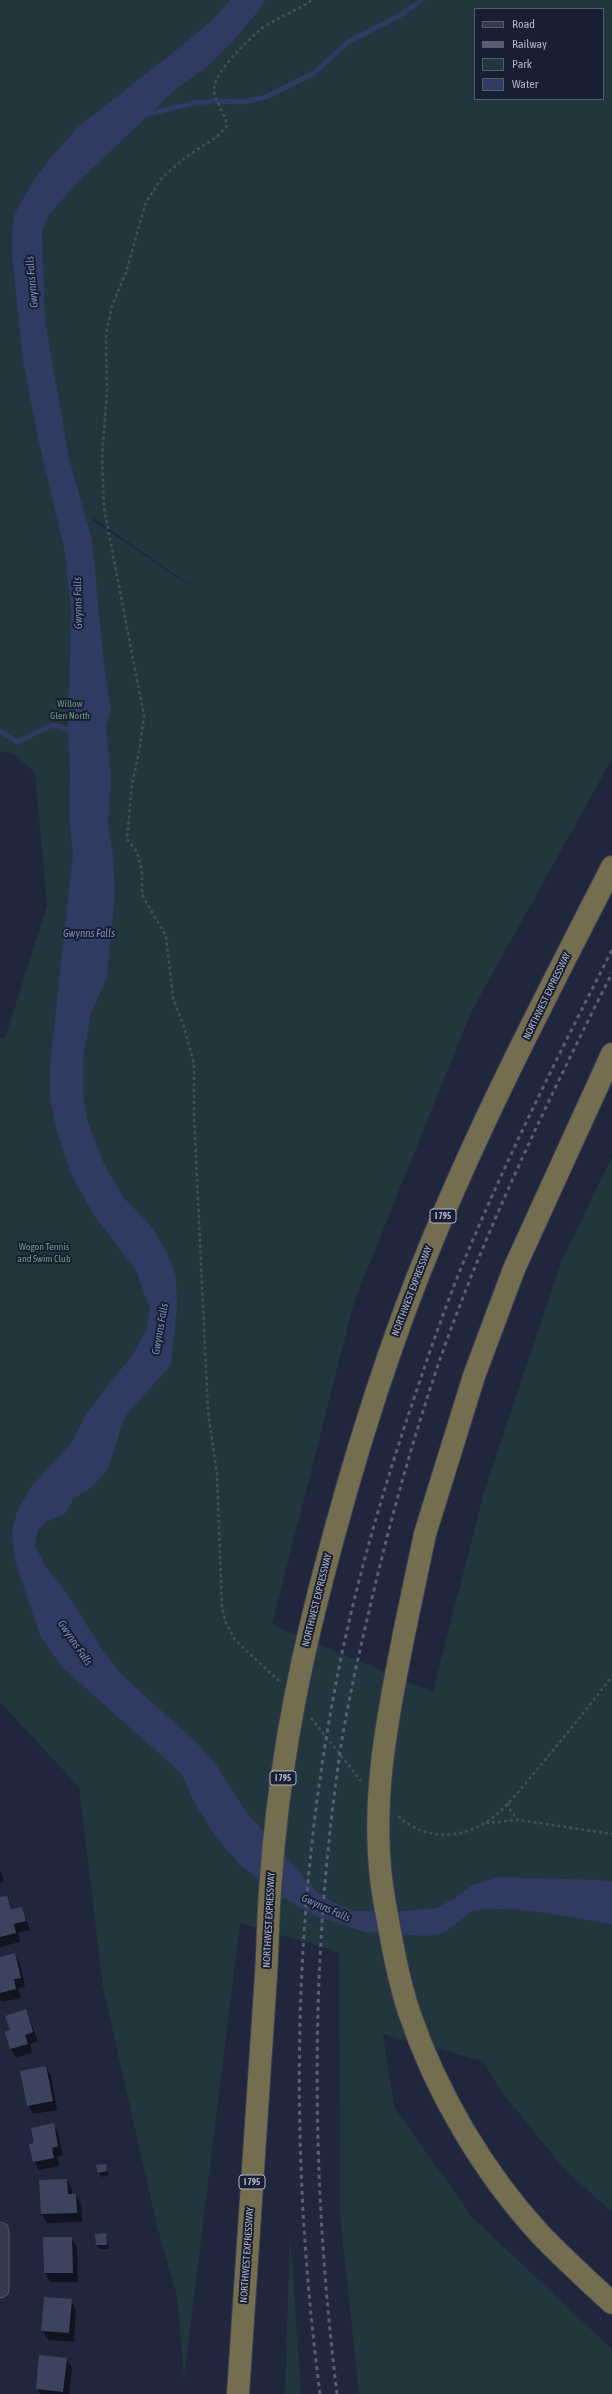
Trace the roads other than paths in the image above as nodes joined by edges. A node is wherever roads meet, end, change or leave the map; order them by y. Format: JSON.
{"nodes":[{"id":1,"x":612,"y":866,"type":"edge"},
{"id":2,"x":612,"y":1054,"type":"edge"},
{"id":3,"x":0,"y":2231,"type":"edge"},
{"id":4,"x":576,"y":2269,"type":"junction"},
{"id":5,"x":0,"y":2289,"type":"edge"},
{"id":6,"x":612,"y":2292,"type":"edge"},
{"id":7,"x":612,"y":2303,"type":"edge"},
{"id":8,"x":238,"y":2392,"type":"edge"}],
"edges":[{"from":1,"to":8,"type":"highway","name":"NORTHWEST EXPRESSWAY","number":"I 795","bridge":true},
{"from":2,"to":4,"type":"highway","bridge":true},
{"from":3,"to":5,"type":"street"},
{"from":4,"to":6,"type":"highway"},
{"from":4,"to":7,"type":"highway"}]}
